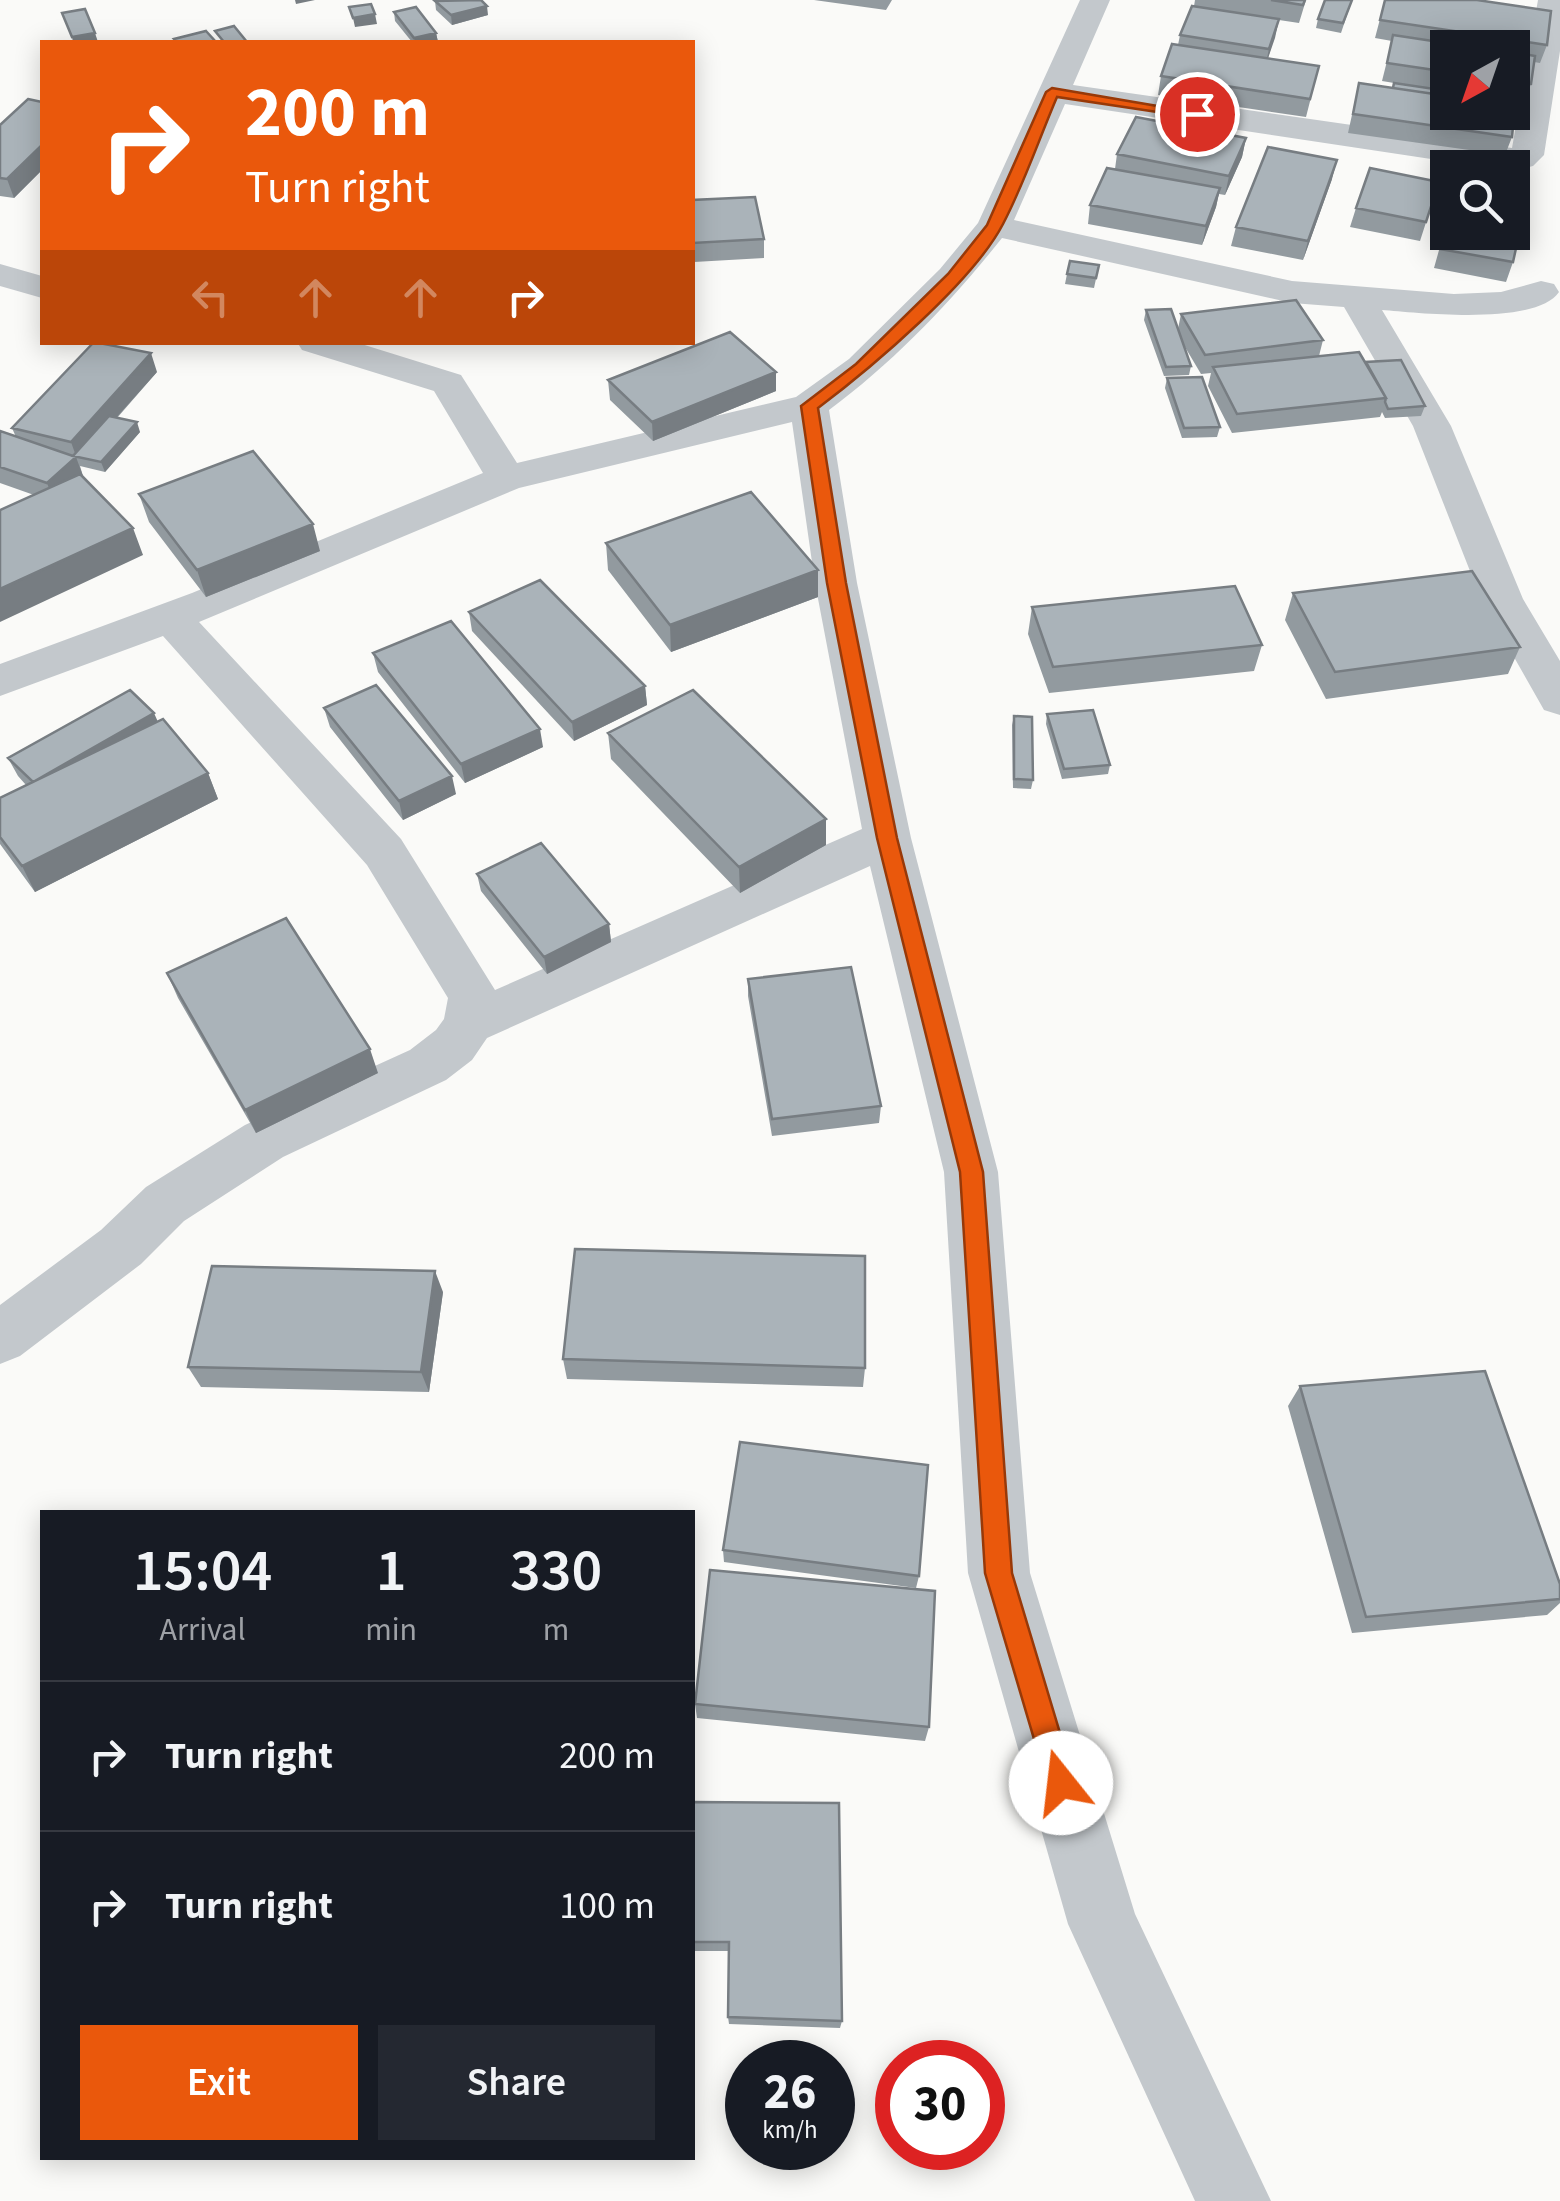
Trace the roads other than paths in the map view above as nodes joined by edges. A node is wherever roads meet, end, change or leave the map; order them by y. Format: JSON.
{"nodes":[{"id":1,"x":1095,"y":0,"type":"edge"},
{"id":2,"x":1553,"y":0,"type":"edge"},
{"id":3,"x":1052,"y":92,"type":"junction"},
{"id":4,"x":994,"y":226,"type":"junction"},
{"id":5,"x":0,"y":275,"type":"edge"},
{"id":6,"x":40,"y":286,"type":"edge"},
{"id":7,"x":1541,"y":292,"type":"dead end"},
{"id":8,"x":1356,"y":297,"type":"junction"},
{"id":9,"x":326,"y":345,"type":"edge"},
{"id":10,"x":810,"y":406,"type":"junction"},
{"id":11,"x":506,"y":478,"type":"junction"},
{"id":12,"x":171,"y":618,"type":"junction"},
{"id":13,"x":0,"y":681,"type":"edge"},
{"id":14,"x":1560,"y":699,"type":"edge"},
{"id":15,"x":887,"y":838,"type":"junction"},
{"id":16,"x":469,"y":1024,"type":"junction"},
{"id":17,"x":0,"y":1338,"type":"edge"},
{"id":18,"x":1234,"y":2201,"type":"edge"}],
"edges":[{"from":1,"to":3,"type":"street"},
{"from":2,"to":3,"type":"street"},
{"from":3,"to":4,"type":"street"},
{"from":4,"to":8,"type":"street"},
{"from":4,"to":10,"type":"street"},
{"from":5,"to":6,"type":"street"},
{"from":7,"to":8,"type":"street"},
{"from":8,"to":14,"type":"street"},
{"from":9,"to":11,"type":"street"},
{"from":10,"to":11,"type":"street"},
{"from":10,"to":15,"type":"street"},
{"from":11,"to":12,"type":"street"},
{"from":12,"to":13,"type":"street"},
{"from":12,"to":16,"type":"street"},
{"from":15,"to":16,"type":"street"},
{"from":15,"to":18,"type":"street"},
{"from":16,"to":17,"type":"street"}]}
